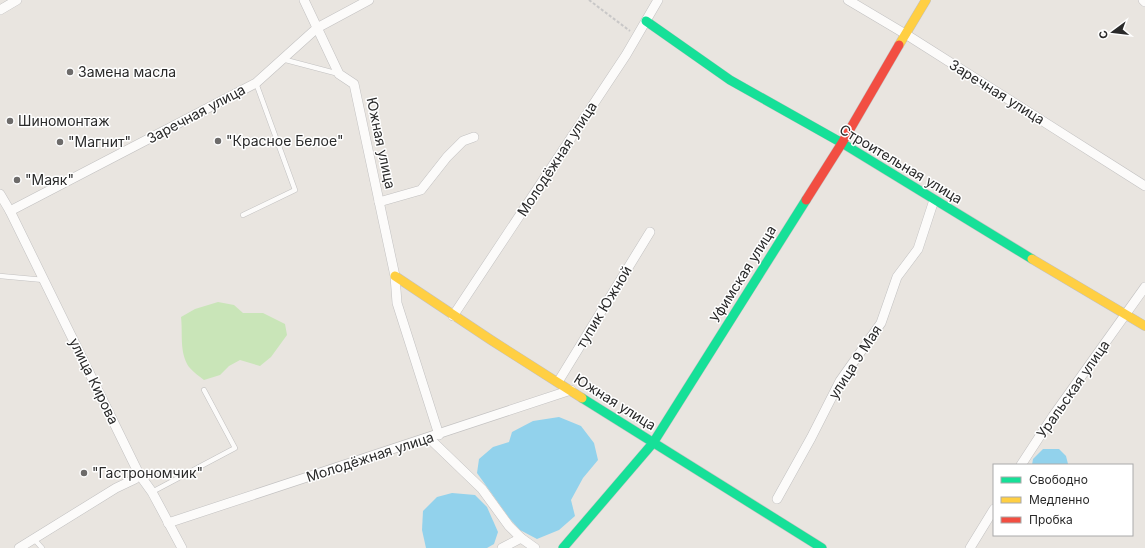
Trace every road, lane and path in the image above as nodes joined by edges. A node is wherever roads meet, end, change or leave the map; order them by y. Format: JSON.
{"nodes":[{"id":1,"x":17,"y":0,"type":"edge"},
{"id":2,"x":304,"y":0,"type":"edge"},
{"id":3,"x":369,"y":0,"type":"edge"},
{"id":4,"x":590,"y":0,"type":"edge"},
{"id":5,"x":658,"y":0,"type":"edge"},
{"id":6,"x":848,"y":0,"type":"edge"},
{"id":7,"x":926,"y":0,"type":"edge"},
{"id":8,"x":0,"y":10,"type":"edge"},
{"id":9,"x":646,"y":21,"type":"junction"},
{"id":10,"x":317,"y":28,"type":"junction"},
{"id":11,"x":906,"y":35,"type":"junction"},
{"id":12,"x":637,"y":36,"type":"junction"},
{"id":13,"x":282,"y":59,"type":"junction"},
{"id":14,"x":339,"y":74,"type":"junction"},
{"id":15,"x":256,"y":82,"type":"junction"},
{"id":16,"x":474,"y":137,"type":"dead end"},
{"id":17,"x":842,"y":143,"type":"junction"},
{"id":18,"x":1145,"y":186,"type":"edge"},
{"id":19,"x":0,"y":194,"type":"edge"},
{"id":20,"x":934,"y":200,"type":"junction"},
{"id":21,"x":379,"y":202,"type":"junction"},
{"id":22,"x":0,"y":206,"type":"edge"},
{"id":23,"x":10,"y":212,"type":"junction"},
{"id":24,"x":242,"y":215,"type":"dead end"},
{"id":25,"x":650,"y":232,"type":"dead end"},
{"id":26,"x":0,"y":276,"type":"edge"},
{"id":27,"x":395,"y":276,"type":"junction"},
{"id":28,"x":44,"y":280,"type":"junction"},
{"id":29,"x":1145,"y":286,"type":"edge"},
{"id":30,"x":1125,"y":314,"type":"junction"},
{"id":31,"x":453,"y":316,"type":"junction"},
{"id":32,"x":1145,"y":326,"type":"edge"},
{"id":33,"x":558,"y":382,"type":"junction"},
{"id":34,"x":204,"y":390,"type":"dead end"},
{"id":35,"x":571,"y":390,"type":"junction"},
{"id":36,"x":439,"y":435,"type":"junction"},
{"id":37,"x":429,"y":438,"type":"junction"},
{"id":38,"x":653,"y":442,"type":"junction"},
{"id":39,"x":1022,"y":464,"type":"edge"},
{"id":40,"x":139,"y":474,"type":"junction"},
{"id":41,"x":152,"y":492,"type":"junction"},
{"id":42,"x":777,"y":499,"type":"dead end"},
{"id":43,"x":993,"y":511,"type":"edge"},
{"id":44,"x":168,"y":523,"type":"junction"},
{"id":45,"x":521,"y":538,"type":"junction"},
{"id":46,"x":34,"y":539,"type":"junction"},
{"id":47,"x":18,"y":548,"type":"edge"},
{"id":48,"x":42,"y":548,"type":"edge"},
{"id":49,"x":182,"y":548,"type":"edge"},
{"id":50,"x":502,"y":548,"type":"edge"},
{"id":51,"x":535,"y":548,"type":"edge"},
{"id":52,"x":562,"y":548,"type":"edge"},
{"id":53,"x":822,"y":548,"type":"edge"},
{"id":54,"x":970,"y":548,"type":"edge"}],
"edges":[{"from":1,"to":8,"type":"street"},
{"from":2,"to":10,"type":"street","name":"Южная улица"},
{"from":3,"to":10,"type":"street","name":"Заречная улица"},
{"from":4,"to":12,"type":"path"},
{"from":5,"to":9,"type":"street","name":"Молодёжная улица"},
{"from":6,"to":11,"type":"street","name":"Заречная улица"},
{"from":7,"to":11,"type":"street","name":"Уфимская улица"},
{"from":9,"to":12,"type":"street","name":"Молодёжная улица"},
{"from":9,"to":17,"type":"street","name":"Строительная улица"},
{"from":10,"to":13,"type":"street","name":"Заречная улица"},
{"from":10,"to":14,"type":"street","name":"Южная улица"},
{"from":11,"to":17,"type":"street","name":"Уфимская улица"},
{"from":11,"to":18,"type":"street","name":"Заречная улица"},
{"from":12,"to":31,"type":"street","name":"Молодёжная улица"},
{"from":13,"to":14,"type":"lane"},
{"from":13,"to":15,"type":"street","name":"Заречная улица"},
{"from":14,"to":21,"type":"street","name":"Южная улица"},
{"from":15,"to":23,"type":"street","name":"Заречная улица"},
{"from":15,"to":24,"type":"lane"},
{"from":16,"to":21,"type":"street"},
{"from":17,"to":20,"type":"street","name":"Строительная улица"},
{"from":17,"to":38,"type":"street","name":"Уфимская улица"},
{"from":19,"to":23,"type":"street","name":"улица Кирова"},
{"from":20,"to":30,"type":"street","name":"Строительная улица"},
{"from":20,"to":42,"type":"street","name":"улица 9 Мая"},
{"from":21,"to":27,"type":"street","name":"Южная улица"},
{"from":22,"to":23,"type":"street"},
{"from":23,"to":28,"type":"street","name":"улица Кирова"},
{"from":25,"to":33,"type":"street","name":"тупик Южной"},
{"from":26,"to":28,"type":"lane"},
{"from":27,"to":31,"type":"street","name":"Южная улица"},
{"from":27,"to":36,"type":"street","name":"Южная улица"},
{"from":28,"to":40,"type":"street","name":"улица Кирова"},
{"from":29,"to":30,"type":"street","name":"Уральская улица"},
{"from":30,"to":32,"type":"street","name":"Строительная улица"},
{"from":30,"to":39,"type":"street","name":"Уральская улица"},
{"from":31,"to":33,"type":"street","name":"Южная улица"},
{"from":33,"to":35,"type":"street","name":"Южная улица"},
{"from":34,"to":41,"type":"lane"},
{"from":35,"to":36,"type":"street","name":"Молодёжная улица"},
{"from":35,"to":38,"type":"street","name":"Южная улица"},
{"from":36,"to":37,"type":"street","name":"Молодёжная улица"},
{"from":37,"to":44,"type":"street","name":"Молодёжная улица"},
{"from":37,"to":45,"type":"street"},
{"from":38,"to":52,"type":"street","name":"Уфимская улица"},
{"from":38,"to":53,"type":"street","name":"Южная улица"},
{"from":40,"to":41,"type":"street","name":"улица Кирова"},
{"from":40,"to":46,"type":"street"},
{"from":41,"to":44,"type":"street","name":"улица Кирова"},
{"from":43,"to":54,"type":"street"},
{"from":44,"to":49,"type":"street","name":"улица Кирова"},
{"from":45,"to":50,"type":"street"},
{"from":45,"to":51,"type":"street"},
{"from":46,"to":47,"type":"street"},
{"from":46,"to":48,"type":"lane"}]}
